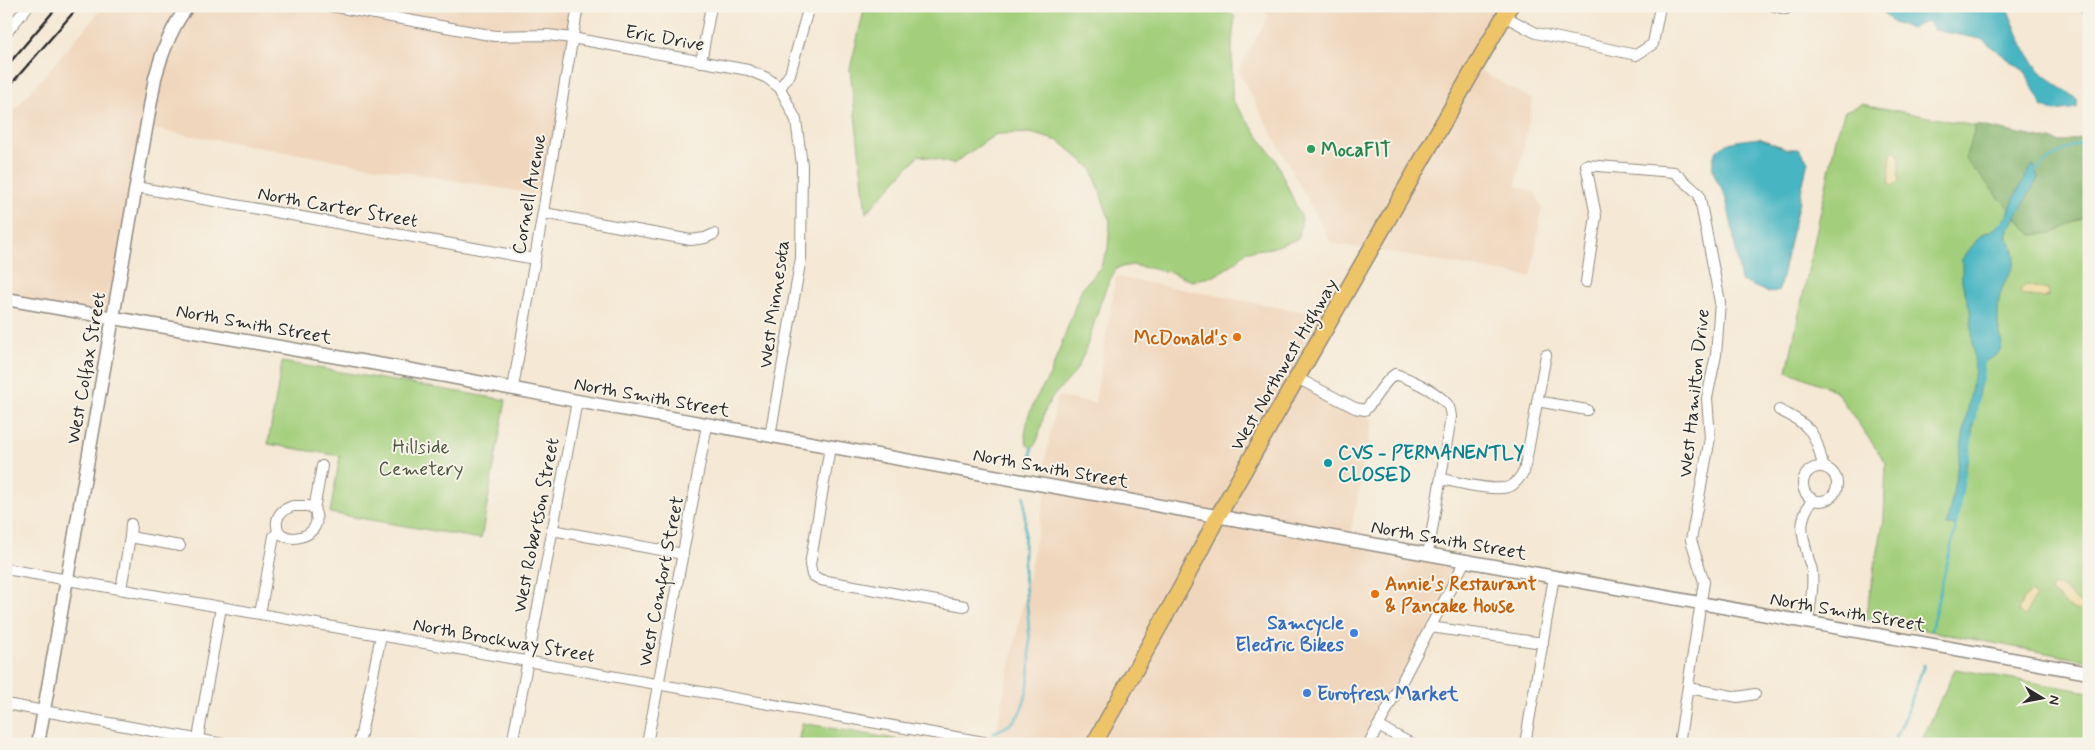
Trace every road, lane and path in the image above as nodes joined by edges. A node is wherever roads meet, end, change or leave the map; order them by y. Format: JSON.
{"nodes":[{"id":1,"x":28,"y":6,"type":"edge"},
{"id":2,"x":188,"y":6,"type":"edge"},
{"id":3,"x":331,"y":6,"type":"edge"},
{"id":4,"x":578,"y":6,"type":"edge"},
{"id":5,"x":711,"y":6,"type":"edge"},
{"id":6,"x":809,"y":6,"type":"edge"},
{"id":7,"x":1660,"y":6,"type":"edge"},
{"id":8,"x":1774,"y":6,"type":"edge"},
{"id":9,"x":1790,"y":6,"type":"edge"},
{"id":10,"x":2084,"y":6,"type":"edge"},
{"id":11,"x":1507,"y":11,"type":"edge"},
{"id":12,"x":2089,"y":14,"type":"edge"},
{"id":13,"x":7,"y":30,"type":"edge"},
{"id":14,"x":572,"y":38,"type":"junction"},
{"id":15,"x":701,"y":62,"type":"junction"},
{"id":16,"x":780,"y":88,"type":"junction"},
{"id":17,"x":136,"y":187,"type":"junction"},
{"id":18,"x":544,"y":212,"type":"junction"},
{"id":19,"x":714,"y":234,"type":"dead end"},
{"id":20,"x":535,"y":259,"type":"junction"},
{"id":21,"x":1586,"y":282,"type":"dead end"},
{"id":22,"x":6,"y":299,"type":"edge"},
{"id":23,"x":112,"y":318,"type":"junction"},
{"id":24,"x":1546,"y":355,"type":"dead end"},
{"id":25,"x":1297,"y":378,"type":"junction"},
{"id":26,"x":512,"y":388,"type":"junction"},
{"id":27,"x":577,"y":401,"type":"junction"},
{"id":28,"x":1537,"y":401,"type":"junction"},
{"id":29,"x":1587,"y":410,"type":"dead end"},
{"id":30,"x":1779,"y":410,"type":"dead end"},
{"id":31,"x":707,"y":425,"type":"junction"},
{"id":32,"x":770,"y":436,"type":"junction"},
{"id":33,"x":830,"y":447,"type":"junction"},
{"id":34,"x":322,"y":466,"type":"dead end"},
{"id":35,"x":1823,"y":467,"type":"junction"},
{"id":36,"x":1441,"y":479,"type":"junction"},
{"id":37,"x":1813,"y":500,"type":"junction"},
{"id":38,"x":314,"y":509,"type":"junction"},
{"id":39,"x":1218,"y":516,"type":"junction"},
{"id":40,"x":131,"y":524,"type":"dead end"},
{"id":41,"x":552,"y":530,"type":"junction"},
{"id":42,"x":279,"y":532,"type":"junction"},
{"id":43,"x":130,"y":537,"type":"junction"},
{"id":44,"x":180,"y":546,"type":"dead end"},
{"id":45,"x":683,"y":554,"type":"junction"},
{"id":46,"x":1428,"y":554,"type":"junction"},
{"id":47,"x":1465,"y":561,"type":"junction"},
{"id":48,"x":6,"y":569,"type":"edge"},
{"id":49,"x":1554,"y":577,"type":"junction"},
{"id":50,"x":67,"y":580,"type":"junction"},
{"id":51,"x":121,"y":589,"type":"junction"},
{"id":52,"x":1701,"y":604,"type":"junction"},
{"id":53,"x":221,"y":606,"type":"junction"},
{"id":54,"x":964,"y":606,"type":"dead end"},
{"id":55,"x":260,"y":614,"type":"junction"},
{"id":56,"x":1808,"y":622,"type":"junction"},
{"id":57,"x":1430,"y":627,"type":"junction"},
{"id":58,"x":381,"y":635,"type":"junction"},
{"id":59,"x":1542,"y":643,"type":"junction"},
{"id":60,"x":527,"y":661,"type":"junction"},
{"id":61,"x":2089,"y":673,"type":"edge"},
{"id":62,"x":659,"y":684,"type":"junction"},
{"id":63,"x":1688,"y":688,"type":"junction"},
{"id":64,"x":1755,"y":694,"type":"dead end"},
{"id":65,"x":6,"y":704,"type":"edge"},
{"id":66,"x":44,"y":710,"type":"junction"},
{"id":67,"x":1378,"y":726,"type":"junction"},
{"id":68,"x":197,"y":741,"type":"edge"},
{"id":69,"x":38,"y":744,"type":"edge"},
{"id":70,"x":223,"y":744,"type":"edge"},
{"id":71,"x":359,"y":744,"type":"edge"},
{"id":72,"x":512,"y":744,"type":"edge"},
{"id":73,"x":647,"y":744,"type":"edge"},
{"id":74,"x":995,"y":744,"type":"edge"},
{"id":75,"x":1094,"y":744,"type":"edge"},
{"id":76,"x":1369,"y":744,"type":"edge"},
{"id":77,"x":1412,"y":744,"type":"edge"},
{"id":78,"x":1525,"y":744,"type":"edge"},
{"id":79,"x":1679,"y":744,"type":"edge"}],
"edges":[{"from":1,"to":13,"type":"street"},
{"from":2,"to":17,"type":"street","name":"West Colfax Street"},
{"from":3,"to":14,"type":"street","name":"Eric Drive"},
{"from":4,"to":14,"type":"street","name":"Cornell Avenue"},
{"from":5,"to":15,"type":"street"},
{"from":6,"to":16,"type":"street"},
{"from":7,"to":11,"type":"street"},
{"from":8,"to":9,"type":"street"},
{"from":10,"to":12,"type":"street"},
{"from":11,"to":25,"type":"main road","name":"West Northwest Highway"},
{"from":14,"to":15,"type":"street","name":"Eric Drive"},
{"from":14,"to":18,"type":"street","name":"Cornell Avenue"},
{"from":15,"to":16,"type":"street","name":"Eric Drive"},
{"from":16,"to":32,"type":"street","name":"West Minnesota"},
{"from":17,"to":20,"type":"street","name":"North Carter Street"},
{"from":17,"to":23,"type":"street","name":"West Colfax Street"},
{"from":18,"to":19,"type":"street"},
{"from":18,"to":20,"type":"street","name":"Cornell Avenue"},
{"from":20,"to":26,"type":"street","name":"Cornell Avenue"},
{"from":21,"to":52,"type":"street","name":"West Hamilton Drive"},
{"from":22,"to":23,"type":"street","name":"North Smith Street"},
{"from":23,"to":26,"type":"street","name":"North Smith Street"},
{"from":23,"to":50,"type":"street","name":"West Colfax Street"},
{"from":24,"to":28,"type":"street"},
{"from":25,"to":36,"type":"street"},
{"from":25,"to":39,"type":"main road","name":"West Northwest Highway"},
{"from":26,"to":27,"type":"street","name":"North Smith Street"},
{"from":27,"to":31,"type":"street","name":"North Smith Street"},
{"from":27,"to":41,"type":"street","name":"West Robertson Street"},
{"from":28,"to":29,"type":"street"},
{"from":28,"to":36,"type":"street"},
{"from":30,"to":35,"type":"street"},
{"from":31,"to":32,"type":"street","name":"North Smith Street"},
{"from":31,"to":45,"type":"street","name":"West Comfort Street"},
{"from":32,"to":33,"type":"street","name":"North Smith Street"},
{"from":33,"to":39,"type":"street","name":"North Smith Street"},
{"from":33,"to":54,"type":"street"},
{"from":34,"to":38,"type":"street"},
{"from":35,"to":37,"type":"street"},
{"from":35,"to":37,"type":"street"},
{"from":36,"to":46,"type":"street"},
{"from":37,"to":56,"type":"street"},
{"from":38,"to":42,"type":"street"},
{"from":38,"to":42,"type":"street"},
{"from":39,"to":46,"type":"street","name":"North Smith Street"},
{"from":39,"to":75,"type":"main road","name":"West Northwest Highway"},
{"from":40,"to":43,"type":"street"},
{"from":41,"to":45,"type":"street"},
{"from":41,"to":60,"type":"street","name":"West Robertson Street"},
{"from":42,"to":55,"type":"street"},
{"from":43,"to":44,"type":"street"},
{"from":43,"to":51,"type":"street"},
{"from":45,"to":62,"type":"street","name":"West Comfort Street"},
{"from":46,"to":47,"type":"street","name":"North Smith Street"},
{"from":47,"to":49,"type":"street","name":"North Smith Street"},
{"from":47,"to":57,"type":"street"},
{"from":48,"to":50,"type":"street","name":"North Brockway Street"},
{"from":49,"to":52,"type":"street","name":"North Smith Street"},
{"from":49,"to":59,"type":"street"},
{"from":50,"to":51,"type":"street","name":"North Brockway Street"},
{"from":50,"to":66,"type":"street","name":"West Colfax Street"},
{"from":51,"to":53,"type":"street","name":"North Brockway Street"},
{"from":52,"to":56,"type":"street","name":"North Smith Street"},
{"from":52,"to":63,"type":"street","name":"West Hamilton Drive"},
{"from":53,"to":55,"type":"street","name":"North Brockway Street"},
{"from":53,"to":68,"type":"street"},
{"from":55,"to":58,"type":"street","name":"North Brockway Street"},
{"from":56,"to":61,"type":"street","name":"North Smith Street"},
{"from":57,"to":59,"type":"street"},
{"from":57,"to":67,"type":"street"},
{"from":58,"to":60,"type":"street","name":"North Brockway Street"},
{"from":58,"to":71,"type":"street"},
{"from":59,"to":78,"type":"street"},
{"from":60,"to":62,"type":"street","name":"North Brockway Street"},
{"from":60,"to":72,"type":"street","name":"West Robertson Street"},
{"from":62,"to":73,"type":"street","name":"West Comfort Street"},
{"from":62,"to":74,"type":"street","name":"North Brockway Street"},
{"from":63,"to":64,"type":"street"},
{"from":63,"to":79,"type":"street","name":"West Hamilton Drive"},
{"from":65,"to":66,"type":"street"},
{"from":66,"to":68,"type":"street"},
{"from":66,"to":69,"type":"street","name":"West Colfax Street"},
{"from":67,"to":76,"type":"street"},
{"from":67,"to":77,"type":"street"},
{"from":68,"to":70,"type":"street"}]}
